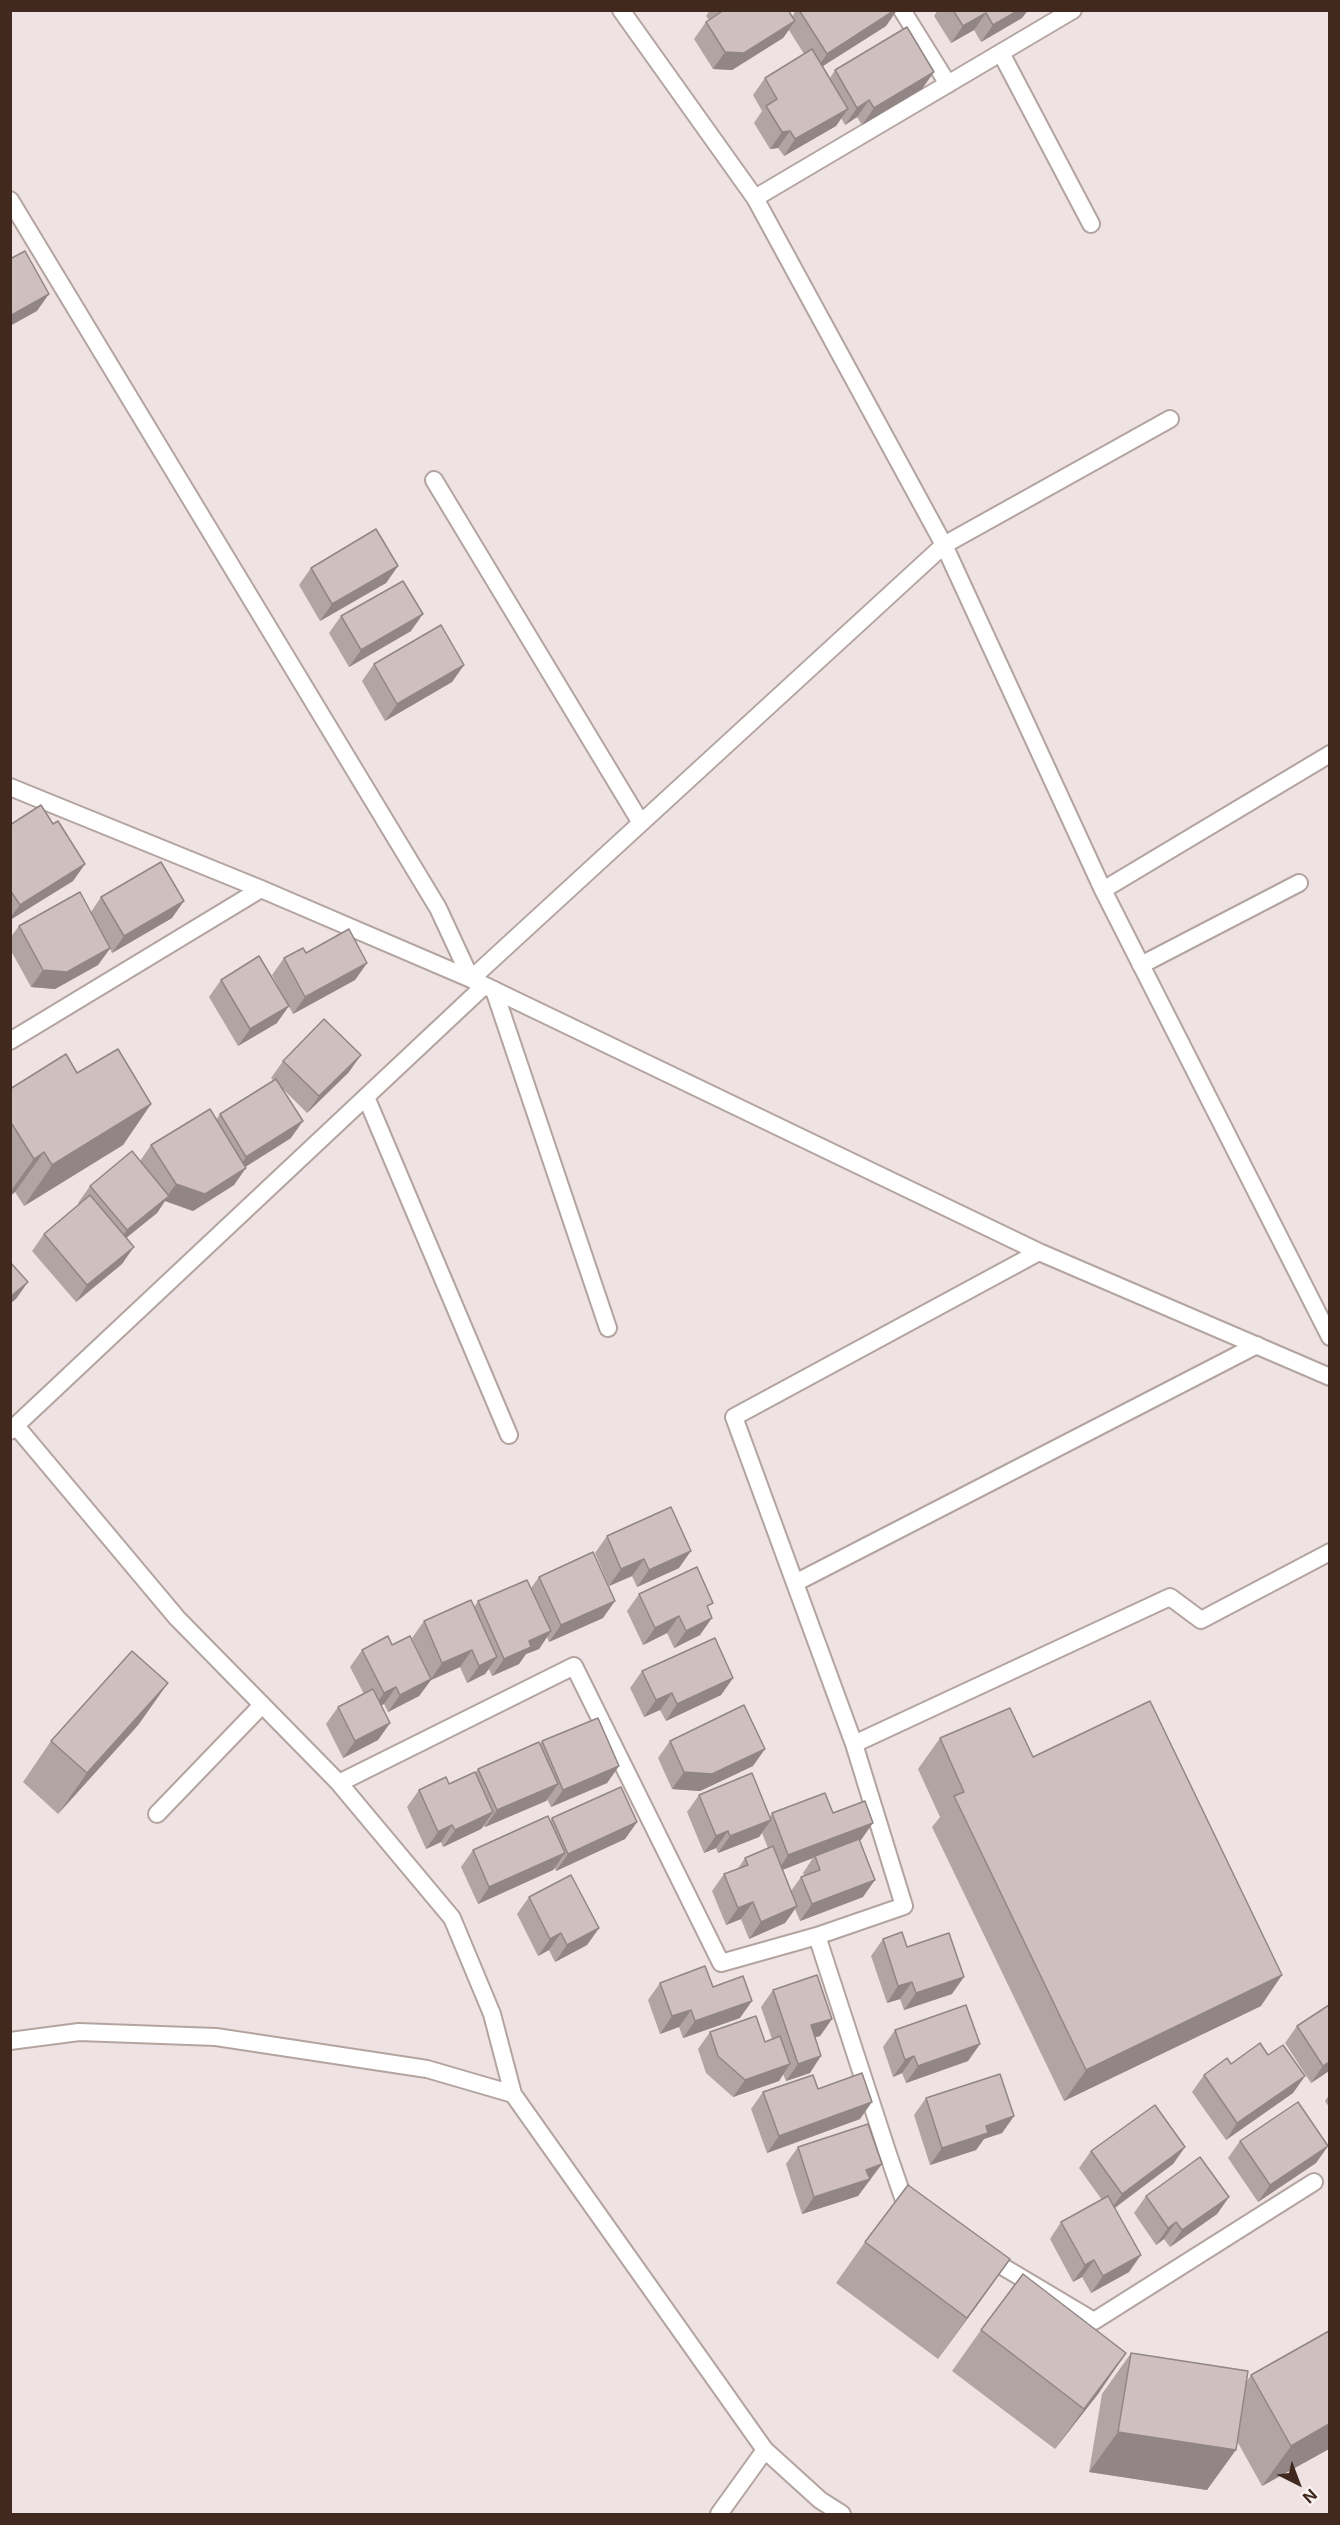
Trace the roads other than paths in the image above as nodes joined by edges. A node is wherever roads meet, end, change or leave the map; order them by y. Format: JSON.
{"nodes":[{"id":1,"x":621,"y":10,"type":"edge"},
{"id":2,"x":902,"y":10,"type":"edge"},
{"id":3,"x":1073,"y":10,"type":"edge"},
{"id":4,"x":1001,"y":53,"type":"junction"},
{"id":5,"x":948,"y":84,"type":"junction"},
{"id":6,"x":755,"y":198,"type":"junction"},
{"id":7,"x":10,"y":200,"type":"edge"},
{"id":8,"x":1091,"y":224,"type":"dead end"},
{"id":9,"x":1170,"y":419,"type":"dead end"},
{"id":10,"x":434,"y":480,"type":"dead end"},
{"id":11,"x":944,"y":545,"type":"junction"},
{"id":12,"x":1329,"y":754,"type":"edge"},
{"id":13,"x":10,"y":787,"type":"edge"},
{"id":14,"x":640,"y":823,"type":"junction"},
{"id":15,"x":1299,"y":883,"type":"dead end"},
{"id":16,"x":261,"y":889,"type":"junction"},
{"id":17,"x":1103,"y":890,"type":"junction"},
{"id":18,"x":1141,"y":966,"type":"junction"},
{"id":19,"x":483,"y":985,"type":"junction"},
{"id":20,"x":10,"y":1041,"type":"edge"},
{"id":21,"x":366,"y":1097,"type":"junction"},
{"id":22,"x":1039,"y":1252,"type":"junction"},
{"id":23,"x":1323,"y":1305,"type":"edge"},
{"id":24,"x":608,"y":1329,"type":"dead end"},
{"id":25,"x":1329,"y":1337,"type":"edge"},
{"id":26,"x":1257,"y":1345,"type":"junction"},
{"id":27,"x":1329,"y":1377,"type":"edge"},
{"id":28,"x":13,"y":1429,"type":"edge"},
{"id":29,"x":509,"y":1435,"type":"dead end"},
{"id":30,"x":1329,"y":1552,"type":"edge"},
{"id":31,"x":795,"y":1583,"type":"junction"},
{"id":32,"x":262,"y":1705,"type":"junction"},
{"id":33,"x":854,"y":1744,"type":"junction"},
{"id":34,"x":339,"y":1783,"type":"junction"},
{"id":35,"x":157,"y":1814,"type":"dead end"},
{"id":36,"x":817,"y":1936,"type":"junction"},
{"id":37,"x":10,"y":2041,"type":"edge"},
{"id":38,"x":513,"y":2094,"type":"junction"},
{"id":39,"x":1314,"y":2182,"type":"dead end"},
{"id":40,"x":927,"y":2221,"type":"edge"},
{"id":41,"x":966,"y":2245,"type":"edge"},
{"id":42,"x":765,"y":2450,"type":"junction"},
{"id":43,"x":719,"y":2514,"type":"edge"},
{"id":44,"x":842,"y":2514,"type":"edge"}],
"edges":[{"from":1,"to":6,"type":"street"},
{"from":2,"to":5,"type":"street"},
{"from":3,"to":4,"type":"street"},
{"from":4,"to":5,"type":"street"},
{"from":4,"to":8,"type":"street"},
{"from":5,"to":6,"type":"street"},
{"from":6,"to":11,"type":"street"},
{"from":7,"to":19,"type":"street"},
{"from":9,"to":11,"type":"street"},
{"from":10,"to":14,"type":"street"},
{"from":11,"to":14,"type":"street"},
{"from":11,"to":17,"type":"street"},
{"from":12,"to":17,"type":"street"},
{"from":13,"to":16,"type":"street"},
{"from":14,"to":19,"type":"street"},
{"from":15,"to":18,"type":"street"},
{"from":16,"to":19,"type":"street"},
{"from":16,"to":20,"type":"street"},
{"from":17,"to":18,"type":"street"},
{"from":18,"to":23,"type":"street"},
{"from":19,"to":21,"type":"street"},
{"from":19,"to":22,"type":"street"},
{"from":19,"to":24,"type":"street"},
{"from":21,"to":28,"type":"street"},
{"from":21,"to":29,"type":"street"},
{"from":22,"to":26,"type":"street"},
{"from":22,"to":31,"type":"street"},
{"from":23,"to":25,"type":"street"},
{"from":26,"to":27,"type":"street"},
{"from":26,"to":31,"type":"street"},
{"from":28,"to":32,"type":"street"},
{"from":30,"to":33,"type":"street"},
{"from":31,"to":33,"type":"street"},
{"from":32,"to":34,"type":"street"},
{"from":32,"to":35,"type":"street"},
{"from":33,"to":36,"type":"street"},
{"from":34,"to":36,"type":"street"},
{"from":34,"to":38,"type":"street"},
{"from":36,"to":40,"type":"street"},
{"from":37,"to":38,"type":"street"},
{"from":38,"to":42,"type":"street"},
{"from":39,"to":41,"type":"street"},
{"from":42,"to":43,"type":"street"},
{"from":42,"to":44,"type":"street"}]}
